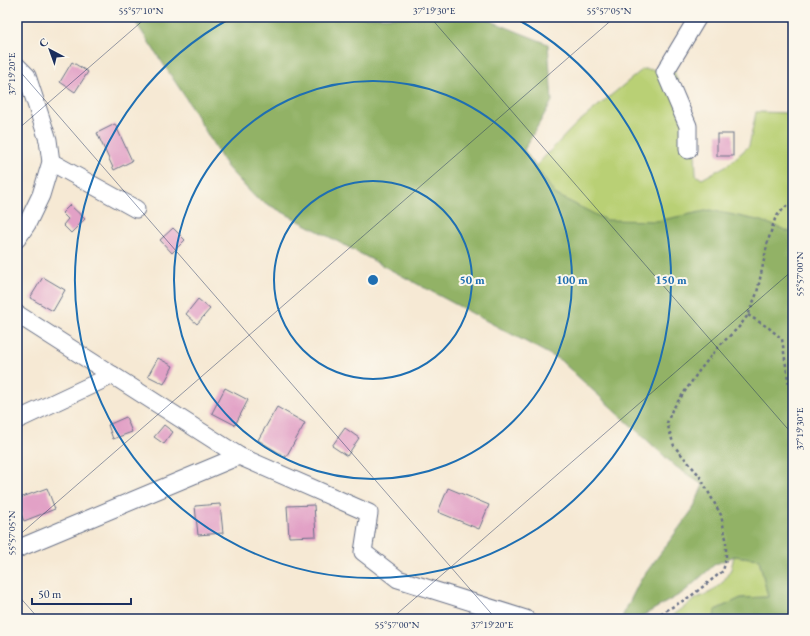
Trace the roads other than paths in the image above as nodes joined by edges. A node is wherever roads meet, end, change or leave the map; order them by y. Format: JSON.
{"nodes":[{"id":1,"x":698,"y":17,"type":"edge"},
{"id":2,"x":17,"y":66,"type":"edge"},
{"id":3,"x":688,"y":150,"type":"dead end"},
{"id":4,"x":51,"y":162,"type":"junction"},
{"id":5,"x":136,"y":209,"type":"dead end"},
{"id":6,"x":17,"y":239,"type":"edge"},
{"id":7,"x":17,"y":314,"type":"edge"},
{"id":8,"x":113,"y":376,"type":"junction"},
{"id":9,"x":17,"y":420,"type":"edge"},
{"id":10,"x":239,"y":456,"type":"junction"},
{"id":11,"x":17,"y":549,"type":"edge"},
{"id":12,"x":526,"y":619,"type":"edge"}],
"edges":[{"from":1,"to":3,"type":"street"},
{"from":2,"to":4,"type":"street"},
{"from":4,"to":5,"type":"street"},
{"from":4,"to":6,"type":"street"},
{"from":7,"to":8,"type":"street"},
{"from":8,"to":9,"type":"street"},
{"from":8,"to":10,"type":"street"},
{"from":10,"to":11,"type":"street"},
{"from":10,"to":12,"type":"street"}]}
